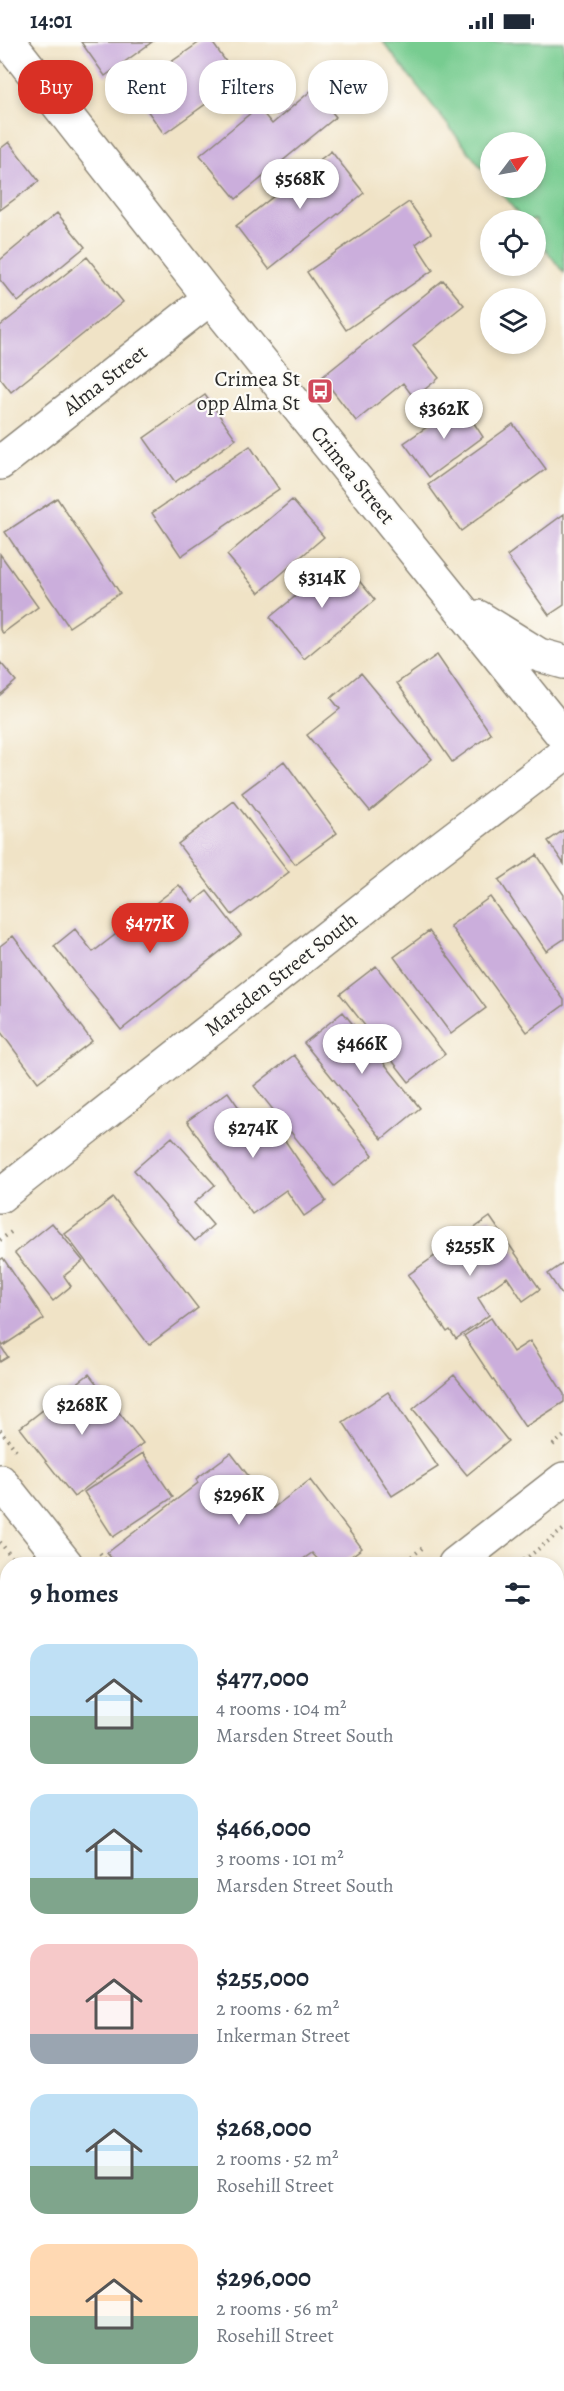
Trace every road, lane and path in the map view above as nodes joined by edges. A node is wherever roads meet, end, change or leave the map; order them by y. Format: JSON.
{"nodes":[{"id":1,"x":9,"y":42,"type":"edge"},
{"id":2,"x":210,"y":298,"type":"junction"},
{"id":3,"x":0,"y":463,"type":"edge"},
{"id":4,"x":459,"y":605,"type":"junction"},
{"id":5,"x":564,"y":662,"type":"edge"},
{"id":6,"x":564,"y":737,"type":"edge"},
{"id":7,"x":564,"y":754,"type":"edge"},
{"id":8,"x":0,"y":1196,"type":"edge"},
{"id":9,"x":564,"y":1479,"type":"edge"},
{"id":10,"x":0,"y":1481,"type":"edge"},
{"id":11,"x":564,"y":1529,"type":"edge"},
{"id":12,"x":0,"y":1542,"type":"edge"},
{"id":13,"x":12,"y":1557,"type":"edge"},
{"id":14,"x":60,"y":1557,"type":"edge"},
{"id":15,"x":464,"y":1557,"type":"edge"},
{"id":16,"x":528,"y":1557,"type":"edge"}],
"edges":[{"from":1,"to":2,"type":"street","name":"Crimea Street"},
{"from":2,"to":3,"type":"street","name":"Alma Street"},
{"from":2,"to":4,"type":"street","name":"Crimea Street"},
{"from":4,"to":5,"type":"street"},
{"from":4,"to":6,"type":"street","name":"Crimea Street"},
{"from":7,"to":8,"type":"street","name":"Marsden Street South"},
{"from":9,"to":15,"type":"street"},
{"from":10,"to":14,"type":"street"},
{"from":11,"to":16,"type":"path"},
{"from":12,"to":13,"type":"path"}]}
